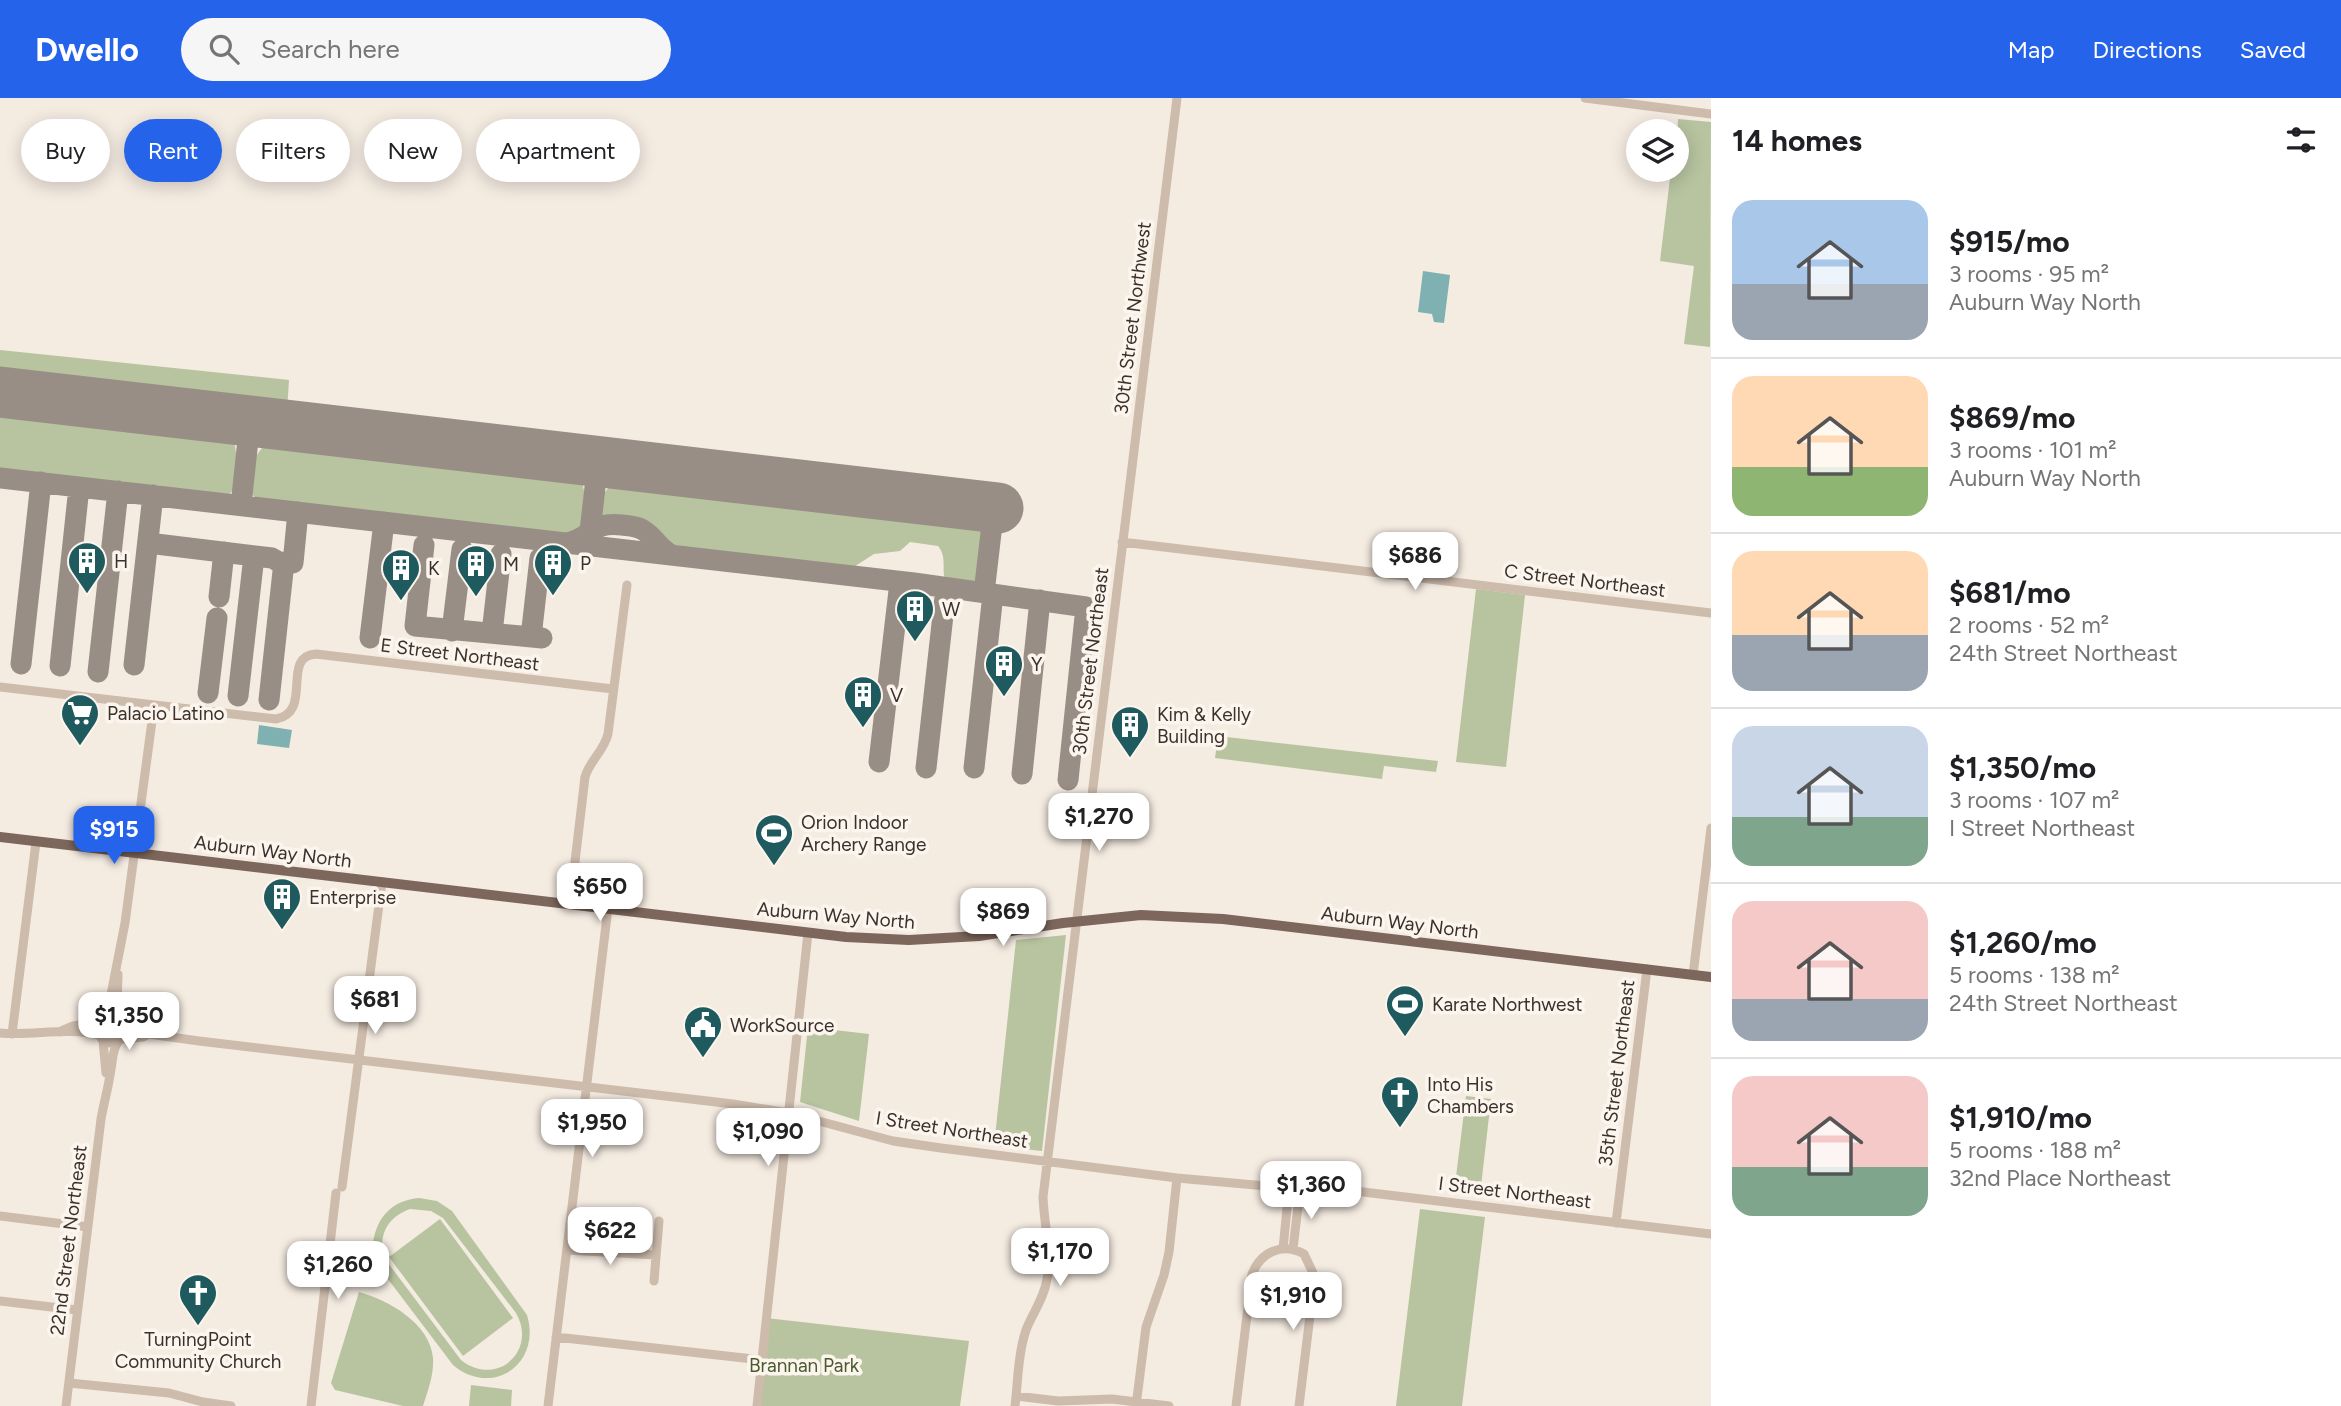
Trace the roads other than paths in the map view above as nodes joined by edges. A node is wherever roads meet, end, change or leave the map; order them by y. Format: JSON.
{"nodes":[{"id":1,"x":1177,"y":98,"type":"edge"},
{"id":2,"x":1585,"y":98,"type":"edge"},
{"id":3,"x":1711,"y":114,"type":"edge"},
{"id":4,"x":1122,"y":542,"type":"junction"},
{"id":5,"x":627,"y":585,"type":"dead end"},
{"id":6,"x":1711,"y":613,"type":"edge"},
{"id":7,"x":0,"y":687,"type":"edge"},
{"id":8,"x":613,"y":689,"type":"junction"},
{"id":9,"x":154,"y":706,"type":"junction"},
{"id":10,"x":1711,"y":828,"type":"edge"},
{"id":11,"x":0,"y":837,"type":"edge"},
{"id":12,"x":36,"y":842,"type":"junction"},
{"id":13,"x":135,"y":853,"type":"junction"},
{"id":14,"x":382,"y":882,"type":"junction"},
{"id":15,"x":570,"y":904,"type":"junction"},
{"id":16,"x":608,"y":908,"type":"junction"},
{"id":17,"x":1076,"y":921,"type":"junction"},
{"id":18,"x":808,"y":933,"type":"junction"},
{"id":19,"x":117,"y":969,"type":"junction"},
{"id":20,"x":1647,"y":969,"type":"junction"},
{"id":21,"x":1693,"y":975,"type":"junction"},
{"id":22,"x":1711,"y":977,"type":"edge"},
{"id":23,"x":104,"y":1021,"type":"junction"},
{"id":24,"x":121,"y":1024,"type":"junction"},
{"id":25,"x":59,"y":1032,"type":"junction"},
{"id":26,"x":0,"y":1033,"type":"edge"},
{"id":27,"x":12,"y":1034,"type":"junction"},
{"id":28,"x":149,"y":1034,"type":"junction"},
{"id":29,"x":101,"y":1038,"type":"junction"},
{"id":30,"x":119,"y":1040,"type":"junction"},
{"id":31,"x":357,"y":1058,"type":"junction"},
{"id":32,"x":108,"y":1078,"type":"junction"},
{"id":33,"x":586,"y":1086,"type":"junction"},
{"id":34,"x":789,"y":1113,"type":"junction"},
{"id":35,"x":1048,"y":1161,"type":"junction"},
{"id":36,"x":1177,"y":1178,"type":"junction"},
{"id":37,"x":1289,"y":1188,"type":"junction"},
{"id":38,"x":1300,"y":1188,"type":"junction"},
{"id":39,"x":0,"y":1216,"type":"edge"},
{"id":40,"x":659,"y":1221,"type":"dead end"},
{"id":41,"x":1616,"y":1223,"type":"junction"},
{"id":42,"x":88,"y":1227,"type":"junction"},
{"id":43,"x":1711,"y":1234,"type":"edge"},
{"id":44,"x":1288,"y":1249,"type":"junction"},
{"id":45,"x":567,"y":1250,"type":"junction"},
{"id":46,"x":656,"y":1255,"type":"junction"},
{"id":47,"x":653,"y":1281,"type":"dead end"},
{"id":48,"x":0,"y":1301,"type":"edge"},
{"id":49,"x":78,"y":1310,"type":"junction"},
{"id":50,"x":556,"y":1337,"type":"junction"},
{"id":51,"x":762,"y":1360,"type":"junction"},
{"id":52,"x":69,"y":1382,"type":"junction"},
{"id":53,"x":1015,"y":1401,"type":"edge"},
{"id":54,"x":1136,"y":1404,"type":"edge"},
{"id":55,"x":66,"y":1406,"type":"edge"},
{"id":56,"x":232,"y":1406,"type":"edge"},
{"id":57,"x":310,"y":1406,"type":"edge"},
{"id":58,"x":548,"y":1406,"type":"edge"},
{"id":59,"x":757,"y":1406,"type":"edge"},
{"id":60,"x":1169,"y":1406,"type":"edge"},
{"id":61,"x":1236,"y":1406,"type":"edge"},
{"id":62,"x":1299,"y":1406,"type":"edge"}],
"edges":[{"from":1,"to":4,"type":"street","name":"30th Street Northwest"},
{"from":2,"to":3,"type":"street"},
{"from":4,"to":6,"type":"street","name":"C Street Northeast"},
{"from":4,"to":17,"type":"street","name":"30th Street Northeast"},
{"from":5,"to":8,"type":"street"},
{"from":7,"to":9,"type":"street"},
{"from":8,"to":9,"type":"street","name":"E Street Northeast"},
{"from":8,"to":15,"type":"street"},
{"from":9,"to":13,"type":"street"},
{"from":10,"to":21,"type":"street"},
{"from":11,"to":12,"type":"main road","name":"Auburn Way North"},
{"from":12,"to":13,"type":"main road","name":"Auburn Way North"},
{"from":12,"to":27,"type":"street"},
{"from":13,"to":14,"type":"main road","name":"Auburn Way North"},
{"from":13,"to":19,"type":"street"},
{"from":14,"to":15,"type":"main road","name":"Auburn Way North"},
{"from":14,"to":31,"type":"street"},
{"from":15,"to":16,"type":"main road","name":"Auburn Way North"},
{"from":16,"to":18,"type":"main road","name":"Auburn Way North"},
{"from":16,"to":33,"type":"street"},
{"from":17,"to":18,"type":"main road","name":"Auburn Way North"},
{"from":17,"to":20,"type":"main road","name":"Auburn Way North"},
{"from":17,"to":35,"type":"street","name":"30th Street Northeast"},
{"from":18,"to":34,"type":"street"},
{"from":19,"to":23,"type":"street"},
{"from":19,"to":24,"type":"street"},
{"from":20,"to":21,"type":"main road","name":"Auburn Way North"},
{"from":20,"to":41,"type":"street","name":"35th Street Northeast"},
{"from":21,"to":22,"type":"main road","name":"Auburn Way North"},
{"from":23,"to":24,"type":"street","name":"I Street Northeast"},
{"from":23,"to":25,"type":"street","name":"I Street Northeast"},
{"from":23,"to":29,"type":"street"},
{"from":24,"to":28,"type":"street","name":"I Street Northeast"},
{"from":24,"to":30,"type":"street"},
{"from":25,"to":27,"type":"street","name":"I Street Northeast"},
{"from":25,"to":29,"type":"street","name":"I Street Northeast"},
{"from":26,"to":27,"type":"street","name":"I Street Northeast"},
{"from":28,"to":30,"type":"street","name":"I Street Northeast"},
{"from":28,"to":31,"type":"street","name":"I Street Northeast"},
{"from":29,"to":30,"type":"street","name":"I Street Northeast"},
{"from":29,"to":32,"type":"street","name":"22nd Street Northeast"},
{"from":30,"to":32,"type":"street","name":"22nd Street Northeast"},
{"from":31,"to":33,"type":"street","name":"I Street Northeast"},
{"from":31,"to":57,"type":"street"},
{"from":32,"to":42,"type":"street","name":"22nd Street Northeast"},
{"from":33,"to":34,"type":"street","name":"I Street Northeast"},
{"from":33,"to":45,"type":"street"},
{"from":34,"to":35,"type":"street","name":"I Street Northeast"},
{"from":34,"to":51,"type":"street"},
{"from":35,"to":36,"type":"street","name":"I Street Northeast"},
{"from":35,"to":53,"type":"street","name":"30th Street Northeast"},
{"from":36,"to":37,"type":"street","name":"I Street Northeast"},
{"from":36,"to":54,"type":"street"},
{"from":37,"to":38,"type":"street","name":"I Street Northeast"},
{"from":37,"to":44,"type":"street"},
{"from":38,"to":41,"type":"street","name":"I Street Northeast"},
{"from":38,"to":44,"type":"street"},
{"from":39,"to":42,"type":"street"},
{"from":40,"to":46,"type":"street"},
{"from":41,"to":43,"type":"street","name":"I Street Northeast"},
{"from":42,"to":49,"type":"street","name":"22nd Street Northeast"},
{"from":44,"to":61,"type":"street"},
{"from":44,"to":62,"type":"street"},
{"from":45,"to":46,"type":"street"},
{"from":45,"to":50,"type":"street"},
{"from":46,"to":47,"type":"street"},
{"from":48,"to":49,"type":"street"},
{"from":49,"to":52,"type":"street","name":"22nd Street Northeast"},
{"from":50,"to":51,"type":"street"},
{"from":50,"to":58,"type":"street"},
{"from":51,"to":59,"type":"street"},
{"from":52,"to":55,"type":"street","name":"22nd Street Northeast"},
{"from":52,"to":56,"type":"street"},
{"from":53,"to":54,"type":"street"},
{"from":54,"to":60,"type":"street"}]}
